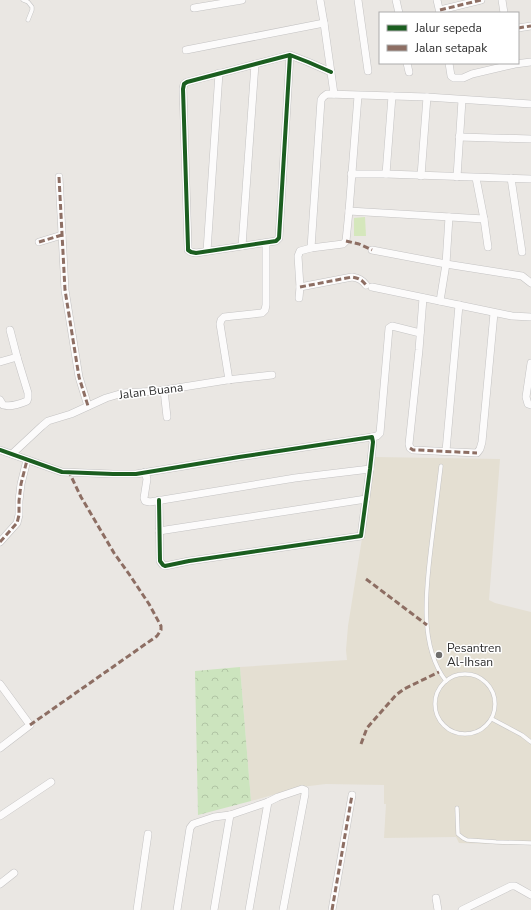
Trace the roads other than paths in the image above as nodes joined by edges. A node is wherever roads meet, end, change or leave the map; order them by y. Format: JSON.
{"nodes":[{"id":1,"x":23,"y":0,"type":"edge"},
{"id":2,"x":242,"y":0,"type":"edge"},
{"id":3,"x":320,"y":0,"type":"edge"},
{"id":4,"x":358,"y":0,"type":"edge"},
{"id":5,"x":396,"y":0,"type":"edge"},
{"id":6,"x":438,"y":0,"type":"edge"},
{"id":7,"x":482,"y":0,"type":"edge"},
{"id":8,"x":502,"y":0,"type":"edge"},
{"id":9,"x":194,"y":8,"type":"dead end"},
{"id":10,"x":399,"y":12,"type":"edge"},
{"id":11,"x":440,"y":12,"type":"edge"},
{"id":12,"x":504,"y":12,"type":"edge"},
{"id":13,"x":28,"y":20,"type":"dead end"},
{"id":14,"x":324,"y":23,"type":"junction"},
{"id":15,"x":531,"y":26,"type":"edge"},
{"id":16,"x":519,"y":28,"type":"edge"},
{"id":17,"x":186,"y":50,"type":"dead end"},
{"id":18,"x":290,"y":55,"type":"junction"},
{"id":19,"x":531,"y":62,"type":"edge"},
{"id":20,"x":255,"y":64,"type":"junction"},
{"id":21,"x":407,"y":64,"type":"edge"},
{"id":22,"x":449,"y":64,"type":"edge"},
{"id":23,"x":515,"y":64,"type":"edge"},
{"id":24,"x":519,"y":64,"type":"edge"},
{"id":25,"x":368,"y":70,"type":"dead end"},
{"id":26,"x":331,"y":72,"type":"junction"},
{"id":27,"x":409,"y":72,"type":"dead end"},
{"id":28,"x":219,"y":73,"type":"junction"},
{"id":29,"x":334,"y":94,"type":"junction"},
{"id":30,"x":358,"y":96,"type":"junction"},
{"id":31,"x":392,"y":96,"type":"junction"},
{"id":32,"x":427,"y":98,"type":"junction"},
{"id":33,"x":462,"y":100,"type":"junction"},
{"id":34,"x":531,"y":104,"type":"edge"},
{"id":35,"x":459,"y":137,"type":"junction"},
{"id":36,"x":531,"y":139,"type":"edge"},
{"id":37,"x":351,"y":174,"type":"junction"},
{"id":38,"x":386,"y":174,"type":"junction"},
{"id":39,"x":421,"y":176,"type":"junction"},
{"id":40,"x":59,"y":177,"type":"dead end"},
{"id":41,"x":457,"y":177,"type":"junction"},
{"id":42,"x":476,"y":178,"type":"junction"},
{"id":43,"x":511,"y":178,"type":"junction"},
{"id":44,"x":531,"y":179,"type":"edge"},
{"id":45,"x":349,"y":211,"type":"junction"},
{"id":46,"x":449,"y":217,"type":"junction"},
{"id":47,"x":484,"y":219,"type":"junction"},
{"id":48,"x":62,"y":235,"type":"junction"},
{"id":49,"x":39,"y":242,"type":"dead end"},
{"id":50,"x":266,"y":243,"type":"junction"},
{"id":51,"x":242,"y":246,"type":"junction"},
{"id":52,"x":488,"y":247,"type":"dead end"},
{"id":53,"x":311,"y":248,"type":"junction"},
{"id":54,"x":372,"y":250,"type":"dead end"},
{"id":55,"x":207,"y":251,"type":"junction"},
{"id":56,"x":522,"y":252,"type":"dead end"},
{"id":57,"x":446,"y":264,"type":"junction"},
{"id":58,"x":531,"y":283,"type":"edge"},
{"id":59,"x":300,"y":287,"type":"junction"},
{"id":60,"x":299,"y":298,"type":"dead end"},
{"id":61,"x":423,"y":298,"type":"junction"},
{"id":62,"x":440,"y":301,"type":"junction"},
{"id":63,"x":459,"y":305,"type":"junction"},
{"id":64,"x":494,"y":313,"type":"junction"},
{"id":65,"x":531,"y":317,"type":"edge"},
{"id":66,"x":10,"y":330,"type":"dead end"},
{"id":67,"x":420,"y":333,"type":"junction"},
{"id":68,"x":17,"y":357,"type":"junction"},
{"id":69,"x":0,"y":362,"type":"edge"},
{"id":70,"x":531,"y":363,"type":"edge"},
{"id":71,"x":272,"y":375,"type":"dead end"},
{"id":72,"x":229,"y":380,"type":"junction"},
{"id":73,"x":164,"y":390,"type":"junction"},
{"id":74,"x":0,"y":400,"type":"edge"},
{"id":75,"x":531,"y":405,"type":"edge"},
{"id":76,"x":88,"y":406,"type":"junction"},
{"id":77,"x":167,"y":417,"type":"dead end"},
{"id":78,"x":372,"y":438,"type":"junction"},
{"id":79,"x":0,"y":450,"type":"edge"},
{"id":80,"x":446,"y":451,"type":"junction"},
{"id":81,"x":12,"y":454,"type":"junction"},
{"id":82,"x":27,"y":460,"type":"junction"},
{"id":83,"x":441,"y":466,"type":"dead end"},
{"id":84,"x":370,"y":469,"type":"junction"},
{"id":85,"x":145,"y":472,"type":"junction"},
{"id":86,"x":366,"y":499,"type":"junction"},
{"id":87,"x":159,"y":500,"type":"junction"},
{"id":88,"x":159,"y":531,"type":"junction"},
{"id":89,"x":0,"y":542,"type":"edge"},
{"id":90,"x":446,"y":681,"type":"junction"},
{"id":91,"x":0,"y":684,"type":"edge"},
{"id":92,"x":492,"y":719,"type":"junction"},
{"id":93,"x":531,"y":742,"type":"edge"},
{"id":94,"x":0,"y":747,"type":"edge"},
{"id":95,"x":51,"y":782,"type":"dead end"},
{"id":96,"x":352,"y":795,"type":"dead end"},
{"id":97,"x":268,"y":802,"type":"junction"},
{"id":98,"x":457,"y":808,"type":"dead end"},
{"id":99,"x":230,"y":815,"type":"junction"},
{"id":100,"x":0,"y":816,"type":"edge"},
{"id":101,"x":148,"y":834,"type":"dead end"},
{"id":102,"x":531,"y":843,"type":"edge"},
{"id":103,"x":14,"y":873,"type":"dead end"},
{"id":104,"x":0,"y":884,"type":"edge"},
{"id":105,"x":531,"y":895,"type":"edge"},
{"id":106,"x":436,"y":898,"type":"dead end"},
{"id":107,"x":137,"y":910,"type":"edge"},
{"id":108,"x":177,"y":910,"type":"edge"},
{"id":109,"x":214,"y":910,"type":"edge"},
{"id":110,"x":249,"y":910,"type":"edge"},
{"id":111,"x":283,"y":910,"type":"edge"},
{"id":112,"x":332,"y":910,"type":"edge"},
{"id":113,"x":438,"y":910,"type":"edge"},
{"id":114,"x":462,"y":910,"type":"edge"}],
"edges":[{"from":1,"to":13,"type":"lane"},
{"from":2,"to":9,"type":"street"},
{"from":3,"to":14,"type":"street"},
{"from":4,"to":25,"type":"street"},
{"from":5,"to":10,"type":"street"},
{"from":6,"to":11,"type":"street"},
{"from":7,"to":11,"type":"street"},
{"from":8,"to":12,"type":"street"},
{"from":14,"to":17,"type":"street"},
{"from":14,"to":26,"type":"street"},
{"from":15,"to":16,"type":"street"},
{"from":18,"to":20,"type":"street"},
{"from":18,"to":26,"type":"street"},
{"from":18,"to":50,"type":"street"},
{"from":19,"to":24,"type":"street"},
{"from":20,"to":28,"type":"street"},
{"from":20,"to":51,"type":"street"},
{"from":21,"to":27,"type":"street"},
{"from":22,"to":23,"type":"street"},
{"from":26,"to":29,"type":"street"},
{"from":28,"to":55,"type":"street"},
{"from":28,"to":55,"type":"street"},
{"from":29,"to":30,"type":"street"},
{"from":29,"to":53,"type":"street"},
{"from":30,"to":31,"type":"street"},
{"from":30,"to":37,"type":"street"},
{"from":31,"to":32,"type":"street"},
{"from":31,"to":38,"type":"street"},
{"from":32,"to":33,"type":"street"},
{"from":32,"to":39,"type":"street"},
{"from":33,"to":34,"type":"street"},
{"from":33,"to":35,"type":"street"},
{"from":35,"to":36,"type":"street"},
{"from":35,"to":41,"type":"street"},
{"from":37,"to":38,"type":"street"},
{"from":37,"to":45,"type":"street"},
{"from":38,"to":39,"type":"street"},
{"from":39,"to":41,"type":"street"},
{"from":40,"to":48,"type":"street"},
{"from":41,"to":42,"type":"street"},
{"from":42,"to":43,"type":"street"},
{"from":42,"to":47,"type":"street"},
{"from":43,"to":44,"type":"street"},
{"from":43,"to":56,"type":"street"},
{"from":45,"to":46,"type":"street"},
{"from":45,"to":53,"type":"street"},
{"from":46,"to":47,"type":"street"},
{"from":46,"to":57,"type":"street"},
{"from":47,"to":52,"type":"street"},
{"from":48,"to":49,"type":"street"},
{"from":48,"to":76,"type":"street"},
{"from":50,"to":51,"type":"street"},
{"from":50,"to":72,"type":"street"},
{"from":51,"to":55,"type":"street"},
{"from":53,"to":59,"type":"street"},
{"from":54,"to":57,"type":"street"},
{"from":57,"to":58,"type":"street"},
{"from":57,"to":62,"type":"street"},
{"from":59,"to":60,"type":"street"},
{"from":59,"to":61,"type":"street"},
{"from":61,"to":62,"type":"street"},
{"from":61,"to":67,"type":"street"},
{"from":62,"to":63,"type":"street"},
{"from":63,"to":64,"type":"street"},
{"from":63,"to":80,"type":"street"},
{"from":64,"to":65,"type":"street"},
{"from":64,"to":80,"type":"street"},
{"from":66,"to":68,"type":"street"},
{"from":67,"to":78,"type":"street"},
{"from":67,"to":80,"type":"street"},
{"from":68,"to":69,"type":"street"},
{"from":68,"to":74,"type":"street"},
{"from":70,"to":75,"type":"street"},
{"from":71,"to":72,"type":"street","name":"Jalan Buana"},
{"from":72,"to":73,"type":"street","name":"Jalan Buana"},
{"from":73,"to":76,"type":"street","name":"Jalan Buana"},
{"from":73,"to":77,"type":"street"},
{"from":76,"to":81,"type":"street","name":"Jalan Buana"},
{"from":78,"to":84,"type":"street"},
{"from":78,"to":85,"type":"street"},
{"from":79,"to":81,"type":"street"},
{"from":81,"to":82,"type":"street"},
{"from":82,"to":85,"type":"street"},
{"from":82,"to":89,"type":"street"},
{"from":83,"to":90,"type":"lane"},
{"from":84,"to":86,"type":"street"},
{"from":84,"to":87,"type":"street"},
{"from":85,"to":87,"type":"street"},
{"from":86,"to":88,"type":"street"},
{"from":86,"to":88,"type":"street"},
{"from":87,"to":88,"type":"street"},
{"from":90,"to":92,"type":"lane"},
{"from":90,"to":92,"type":"lane"},
{"from":91,"to":94,"type":"street"},
{"from":92,"to":93,"type":"lane"},
{"from":95,"to":100,"type":"street"},
{"from":96,"to":112,"type":"street"},
{"from":97,"to":99,"type":"street"},
{"from":97,"to":110,"type":"street"},
{"from":97,"to":111,"type":"street"},
{"from":98,"to":102,"type":"lane"},
{"from":99,"to":108,"type":"street"},
{"from":99,"to":109,"type":"street"},
{"from":101,"to":107,"type":"street"},
{"from":103,"to":104,"type":"street"},
{"from":105,"to":114,"type":"street"},
{"from":106,"to":113,"type":"street"}]}
